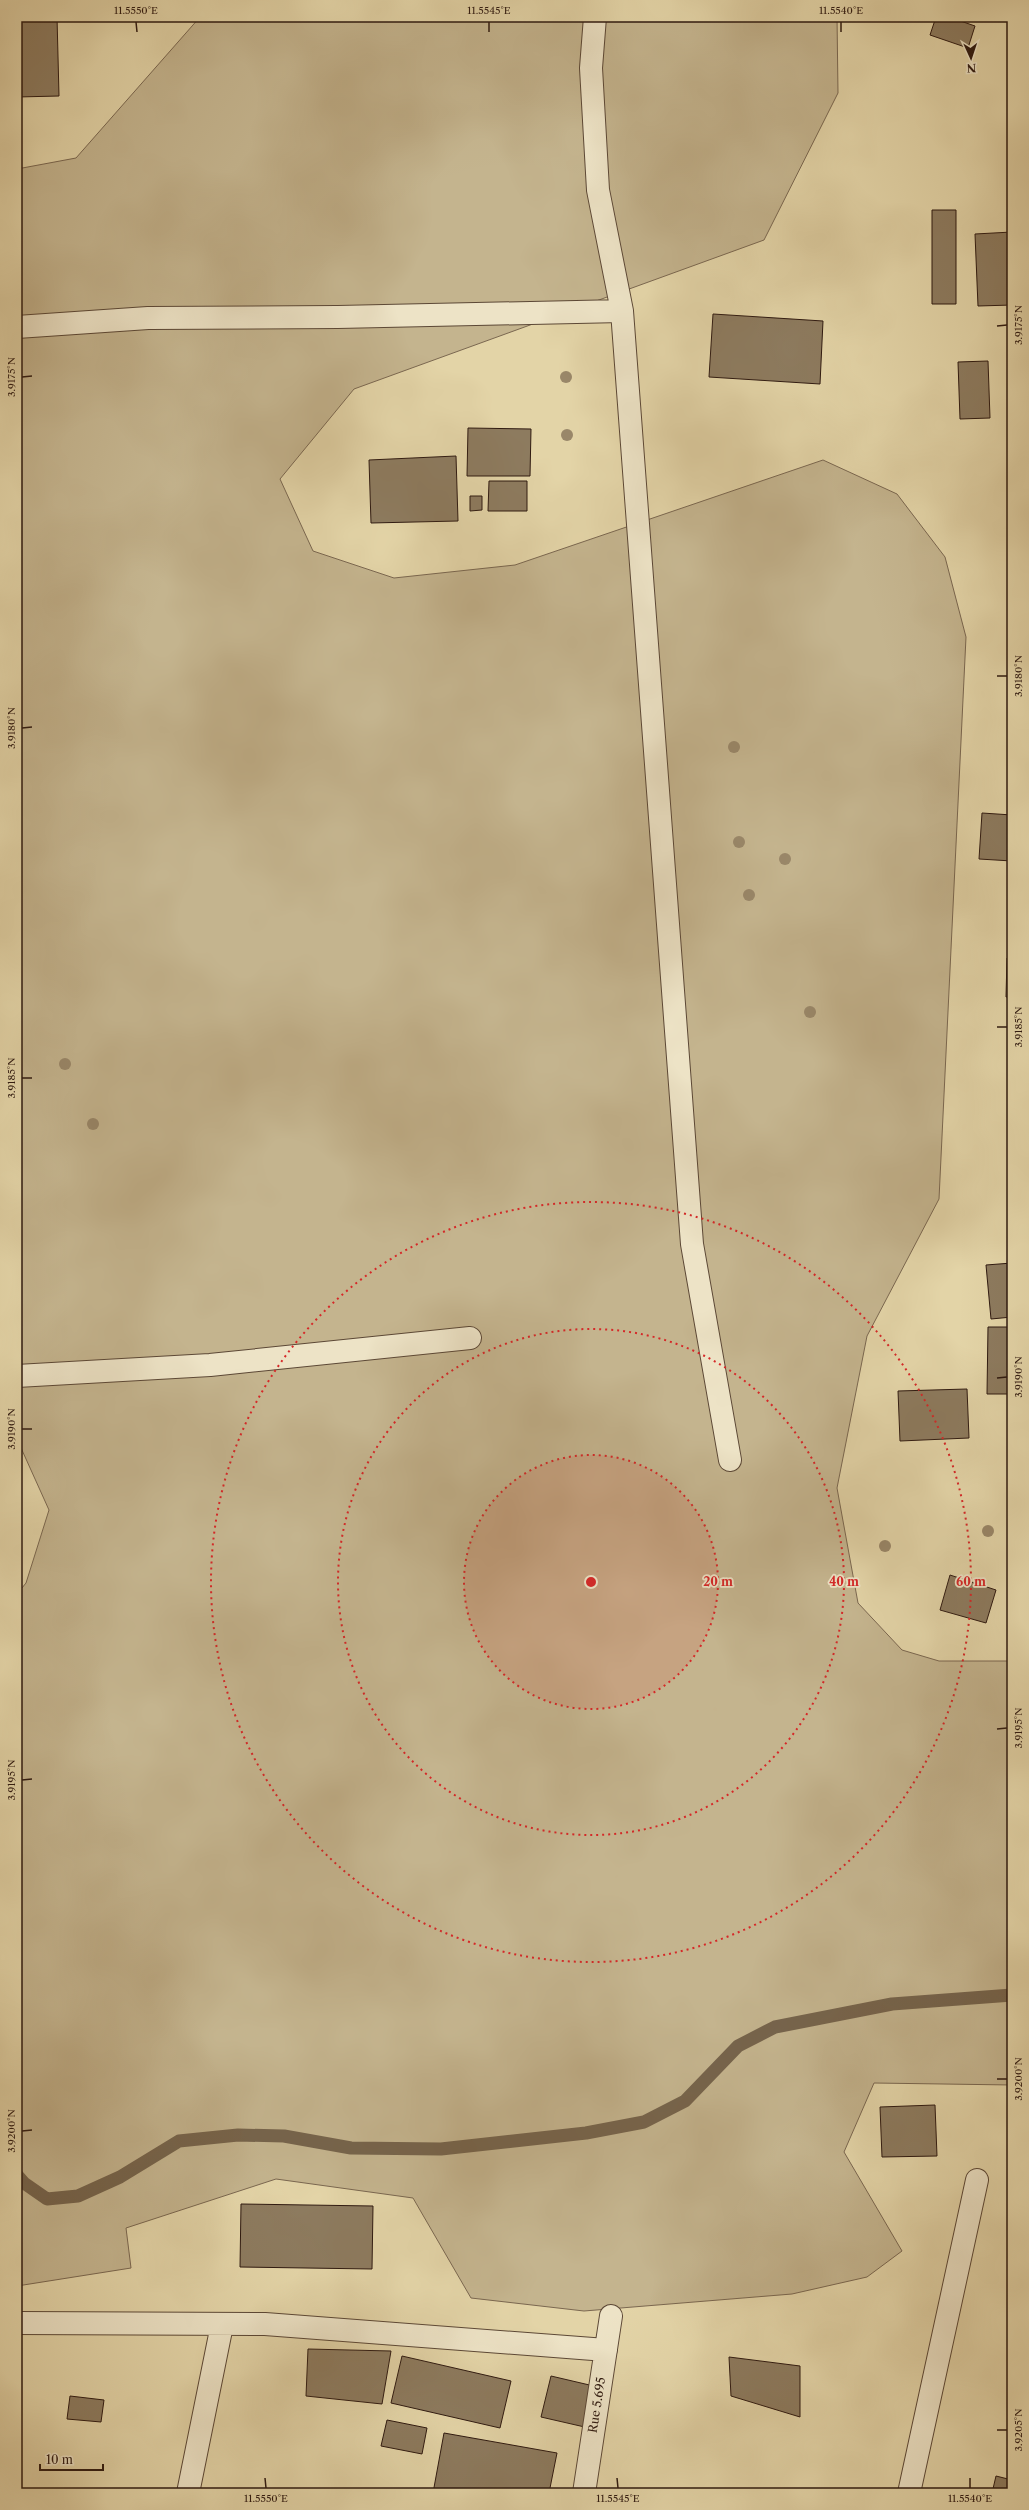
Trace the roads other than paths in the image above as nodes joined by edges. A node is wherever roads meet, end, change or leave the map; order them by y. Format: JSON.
{"nodes":[{"id":1,"x":595,"y":17,"type":"edge"},
{"id":2,"x":622,"y":311,"type":"junction"},
{"id":3,"x":17,"y":327,"type":"edge"},
{"id":4,"x":470,"y":1338,"type":"dead end"},
{"id":5,"x":17,"y":1376,"type":"edge"},
{"id":6,"x":730,"y":1460,"type":"dead end"},
{"id":7,"x":976,"y":2180,"type":"dead end"},
{"id":8,"x":611,"y":2316,"type":"dead end"},
{"id":9,"x":17,"y":2323,"type":"edge"},
{"id":10,"x":222,"y":2325,"type":"junction"},
{"id":11,"x":606,"y":2350,"type":"junction"},
{"id":12,"x":188,"y":2493,"type":"edge"},
{"id":13,"x":584,"y":2493,"type":"edge"},
{"id":14,"x":909,"y":2493,"type":"edge"}],
"edges":[{"from":1,"to":2,"type":"street"},
{"from":2,"to":3,"type":"street"},
{"from":2,"to":6,"type":"street"},
{"from":4,"to":5,"type":"street"},
{"from":7,"to":14,"type":"street"},
{"from":8,"to":11,"type":"street","name":"Rue 5.695"},
{"from":9,"to":10,"type":"street"},
{"from":10,"to":11,"type":"street"},
{"from":10,"to":12,"type":"street"},
{"from":11,"to":13,"type":"street","name":"Rue 5.695"}]}
